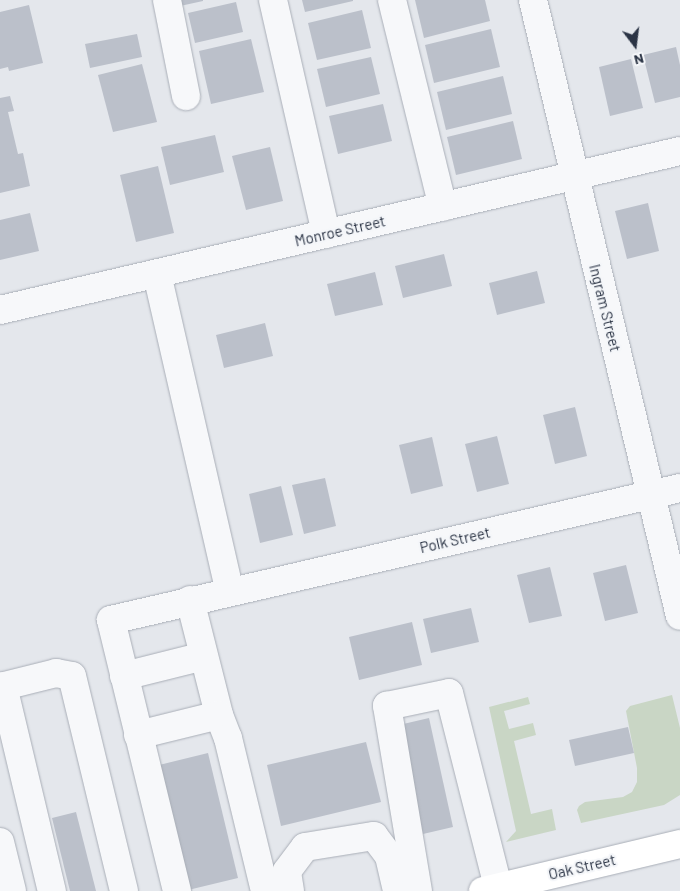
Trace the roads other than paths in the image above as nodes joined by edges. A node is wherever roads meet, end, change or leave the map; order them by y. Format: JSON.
{"nodes":[{"id":1,"x":167,"y":0,"type":"edge"},
{"id":2,"x":273,"y":0,"type":"edge"},
{"id":3,"x":392,"y":0,"type":"edge"},
{"id":4,"x":533,"y":0,"type":"edge"},
{"id":5,"x":186,"y":96,"type":"dead end"},
{"id":6,"x":680,"y":151,"type":"edge"},
{"id":7,"x":574,"y":177,"type":"junction"},
{"id":8,"x":443,"y":207,"type":"junction"},
{"id":9,"x":326,"y":234,"type":"junction"},
{"id":10,"x":157,"y":274,"type":"junction"},
{"id":11,"x":0,"y":310,"type":"edge"},
{"id":12,"x":680,"y":488,"type":"edge"},
{"id":13,"x":650,"y":495,"type":"junction"},
{"id":14,"x":230,"y":592,"type":"junction"},
{"id":15,"x":190,"y":600,"type":"junction"},
{"id":16,"x":680,"y":616,"type":"edge"},
{"id":17,"x":204,"y":656,"type":"junction"},
{"id":18,"x":124,"y":676,"type":"junction"},
{"id":19,"x":2,"y":686,"type":"edge"},
{"id":20,"x":220,"y":716,"type":"junction"},
{"id":21,"x":138,"y":735,"type":"junction"},
{"id":22,"x":0,"y":842,"type":"edge"},
{"id":23,"x":680,"y":844,"type":"edge"},
{"id":24,"x":491,"y":889,"type":"edge"},
{"id":25,"x":12,"y":891,"type":"edge"},
{"id":26,"x":52,"y":891,"type":"edge"},
{"id":27,"x":124,"y":891,"type":"edge"},
{"id":28,"x":177,"y":891,"type":"edge"},
{"id":29,"x":265,"y":891,"type":"edge"},
{"id":30,"x":290,"y":891,"type":"edge"},
{"id":31,"x":397,"y":891,"type":"edge"},
{"id":32,"x":418,"y":891,"type":"edge"}],
"edges":[{"from":1,"to":5,"type":"street"},
{"from":2,"to":9,"type":"street"},
{"from":3,"to":8,"type":"street"},
{"from":4,"to":7,"type":"street","name":"Ingram Street"},
{"from":6,"to":7,"type":"street","name":"Monroe Street"},
{"from":7,"to":8,"type":"street","name":"Monroe Street"},
{"from":7,"to":13,"type":"street","name":"Ingram Street"},
{"from":8,"to":9,"type":"street","name":"Monroe Street"},
{"from":9,"to":10,"type":"street","name":"Monroe Street"},
{"from":10,"to":11,"type":"street","name":"Monroe Street"},
{"from":10,"to":14,"type":"street"},
{"from":12,"to":13,"type":"street","name":"Polk Street"},
{"from":13,"to":14,"type":"street","name":"Polk Street"},
{"from":13,"to":16,"type":"street","name":"Ingram Street"},
{"from":14,"to":15,"type":"street","name":"Polk Street"},
{"from":15,"to":17,"type":"street"},
{"from":15,"to":18,"type":"street","name":"Polk Street"},
{"from":17,"to":18,"type":"street"},
{"from":17,"to":20,"type":"street"},
{"from":18,"to":21,"type":"street"},
{"from":19,"to":26,"type":"street"},
{"from":19,"to":27,"type":"street"},
{"from":20,"to":21,"type":"street"},
{"from":20,"to":29,"type":"street"},
{"from":21,"to":28,"type":"street"},
{"from":22,"to":25,"type":"street"},
{"from":23,"to":24,"type":"highway","name":"Oak Street"},
{"from":24,"to":32,"type":"street"},
{"from":30,"to":31,"type":"street"}]}
